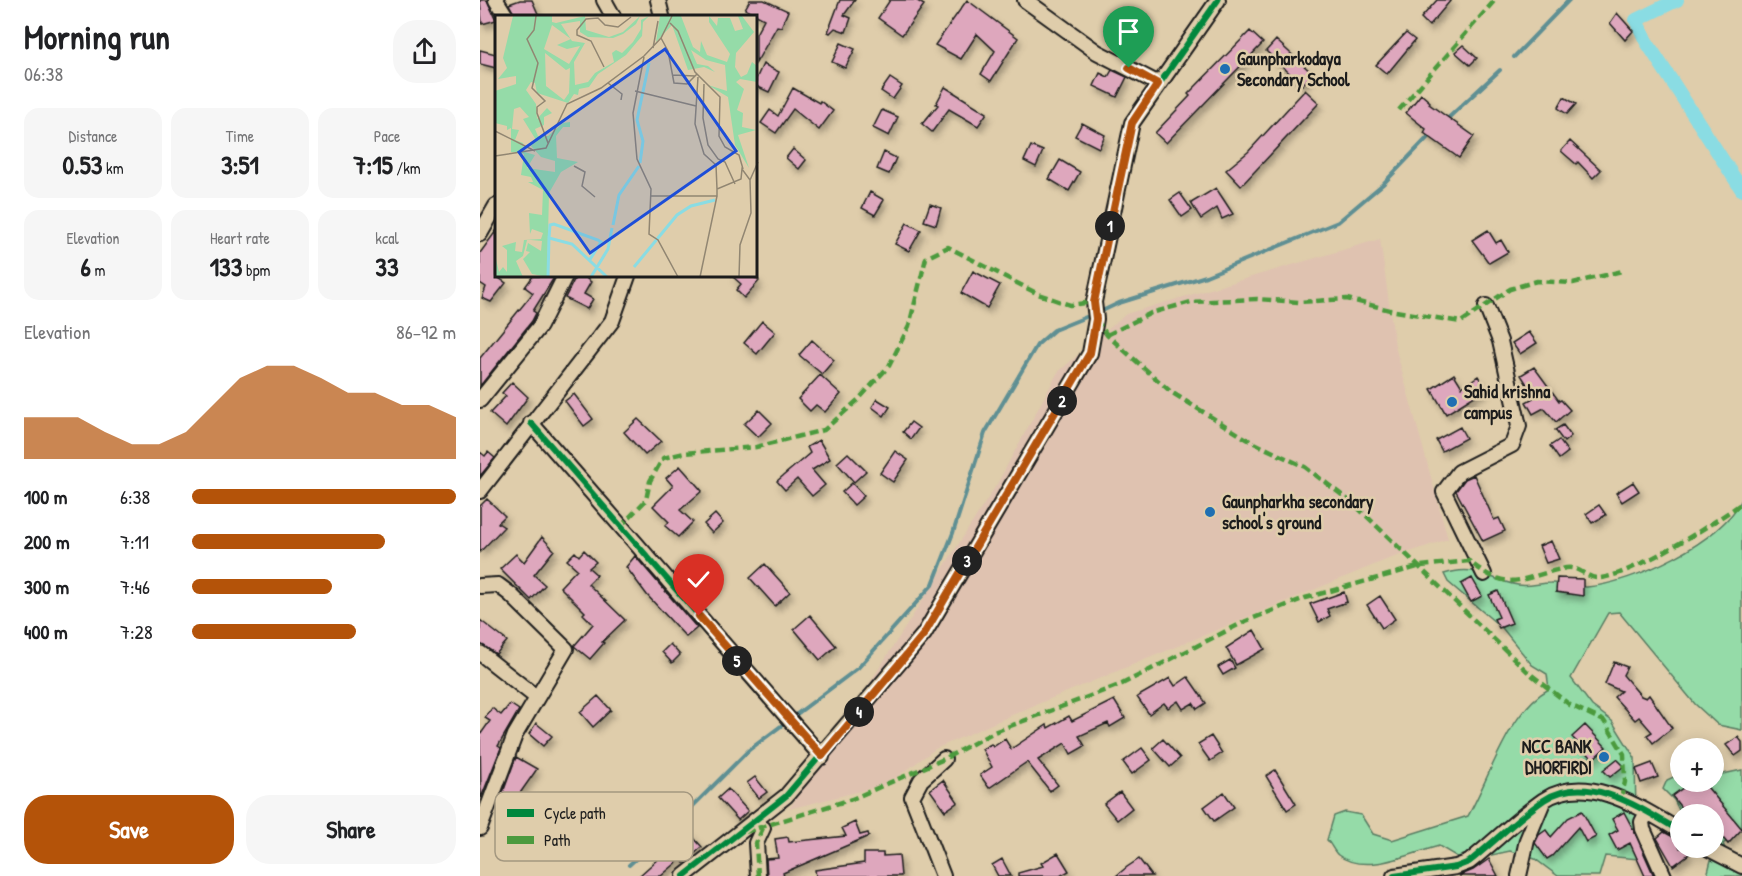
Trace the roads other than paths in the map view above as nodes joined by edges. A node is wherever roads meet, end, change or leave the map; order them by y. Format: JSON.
{"nodes":[{"id":1,"x":496,"y":0,"type":"edge"},
{"id":2,"x":604,"y":0,"type":"edge"},
{"id":3,"x":658,"y":0,"type":"edge"},
{"id":4,"x":1025,"y":0,"type":"edge"},
{"id":5,"x":1218,"y":0,"type":"edge"},
{"id":6,"x":506,"y":15,"type":"edge"},
{"id":7,"x":612,"y":15,"type":"edge"},
{"id":8,"x":662,"y":15,"type":"edge"},
{"id":9,"x":1158,"y":84,"type":"junction"},
{"id":10,"x":495,"y":208,"type":"edge"},
{"id":11,"x":480,"y":234,"type":"edge"},
{"id":12,"x":564,"y":278,"type":"edge"},
{"id":13,"x":627,"y":278,"type":"edge"},
{"id":14,"x":1486,"y":306,"type":"dead end"},
{"id":15,"x":480,"y":400,"type":"edge"},
{"id":16,"x":531,"y":423,"type":"junction"},
{"id":17,"x":480,"y":491,"type":"edge"},
{"id":18,"x":1484,"y":574,"type":"dead end"},
{"id":19,"x":480,"y":586,"type":"edge"},
{"id":20,"x":480,"y":652,"type":"edge"},
{"id":21,"x":536,"y":697,"type":"junction"},
{"id":22,"x":822,"y":756,"type":"junction"},
{"id":23,"x":944,"y":759,"type":"dead end"},
{"id":24,"x":1544,"y":800,"type":"junction"},
{"id":25,"x":1651,"y":814,"type":"junction"},
{"id":26,"x":1670,"y":825,"type":"edge"},
{"id":27,"x":480,"y":828,"type":"edge"},
{"id":28,"x":763,"y":828,"type":"dead end"},
{"id":29,"x":1724,"y":857,"type":"edge"},
{"id":30,"x":1742,"y":866,"type":"edge"},
{"id":31,"x":684,"y":876,"type":"edge"},
{"id":32,"x":758,"y":876,"type":"edge"},
{"id":33,"x":943,"y":876,"type":"edge"},
{"id":34,"x":1394,"y":876,"type":"edge"},
{"id":35,"x":1519,"y":876,"type":"edge"},
{"id":36,"x":1664,"y":876,"type":"edge"}],
"edges":[{"from":1,"to":6,"type":"street"},
{"from":2,"to":7,"type":"street"},
{"from":3,"to":8,"type":"street"},
{"from":4,"to":9,"type":"street"},
{"from":5,"to":9,"type":"street"},
{"from":9,"to":22,"type":"street"},
{"from":10,"to":11,"type":"street"},
{"from":12,"to":15,"type":"street"},
{"from":13,"to":16,"type":"street"},
{"from":14,"to":18,"type":"street"},
{"from":16,"to":17,"type":"street"},
{"from":16,"to":22,"type":"street"},
{"from":19,"to":21,"type":"street"},
{"from":20,"to":21,"type":"street"},
{"from":21,"to":27,"type":"street"},
{"from":22,"to":31,"type":"street"},
{"from":23,"to":33,"type":"street"},
{"from":24,"to":25,"type":"street"},
{"from":24,"to":34,"type":"street"},
{"from":24,"to":35,"type":"street"},
{"from":25,"to":26,"type":"street"},
{"from":25,"to":36,"type":"street"},
{"from":28,"to":32,"type":"street"},
{"from":29,"to":30,"type":"street"}]}
